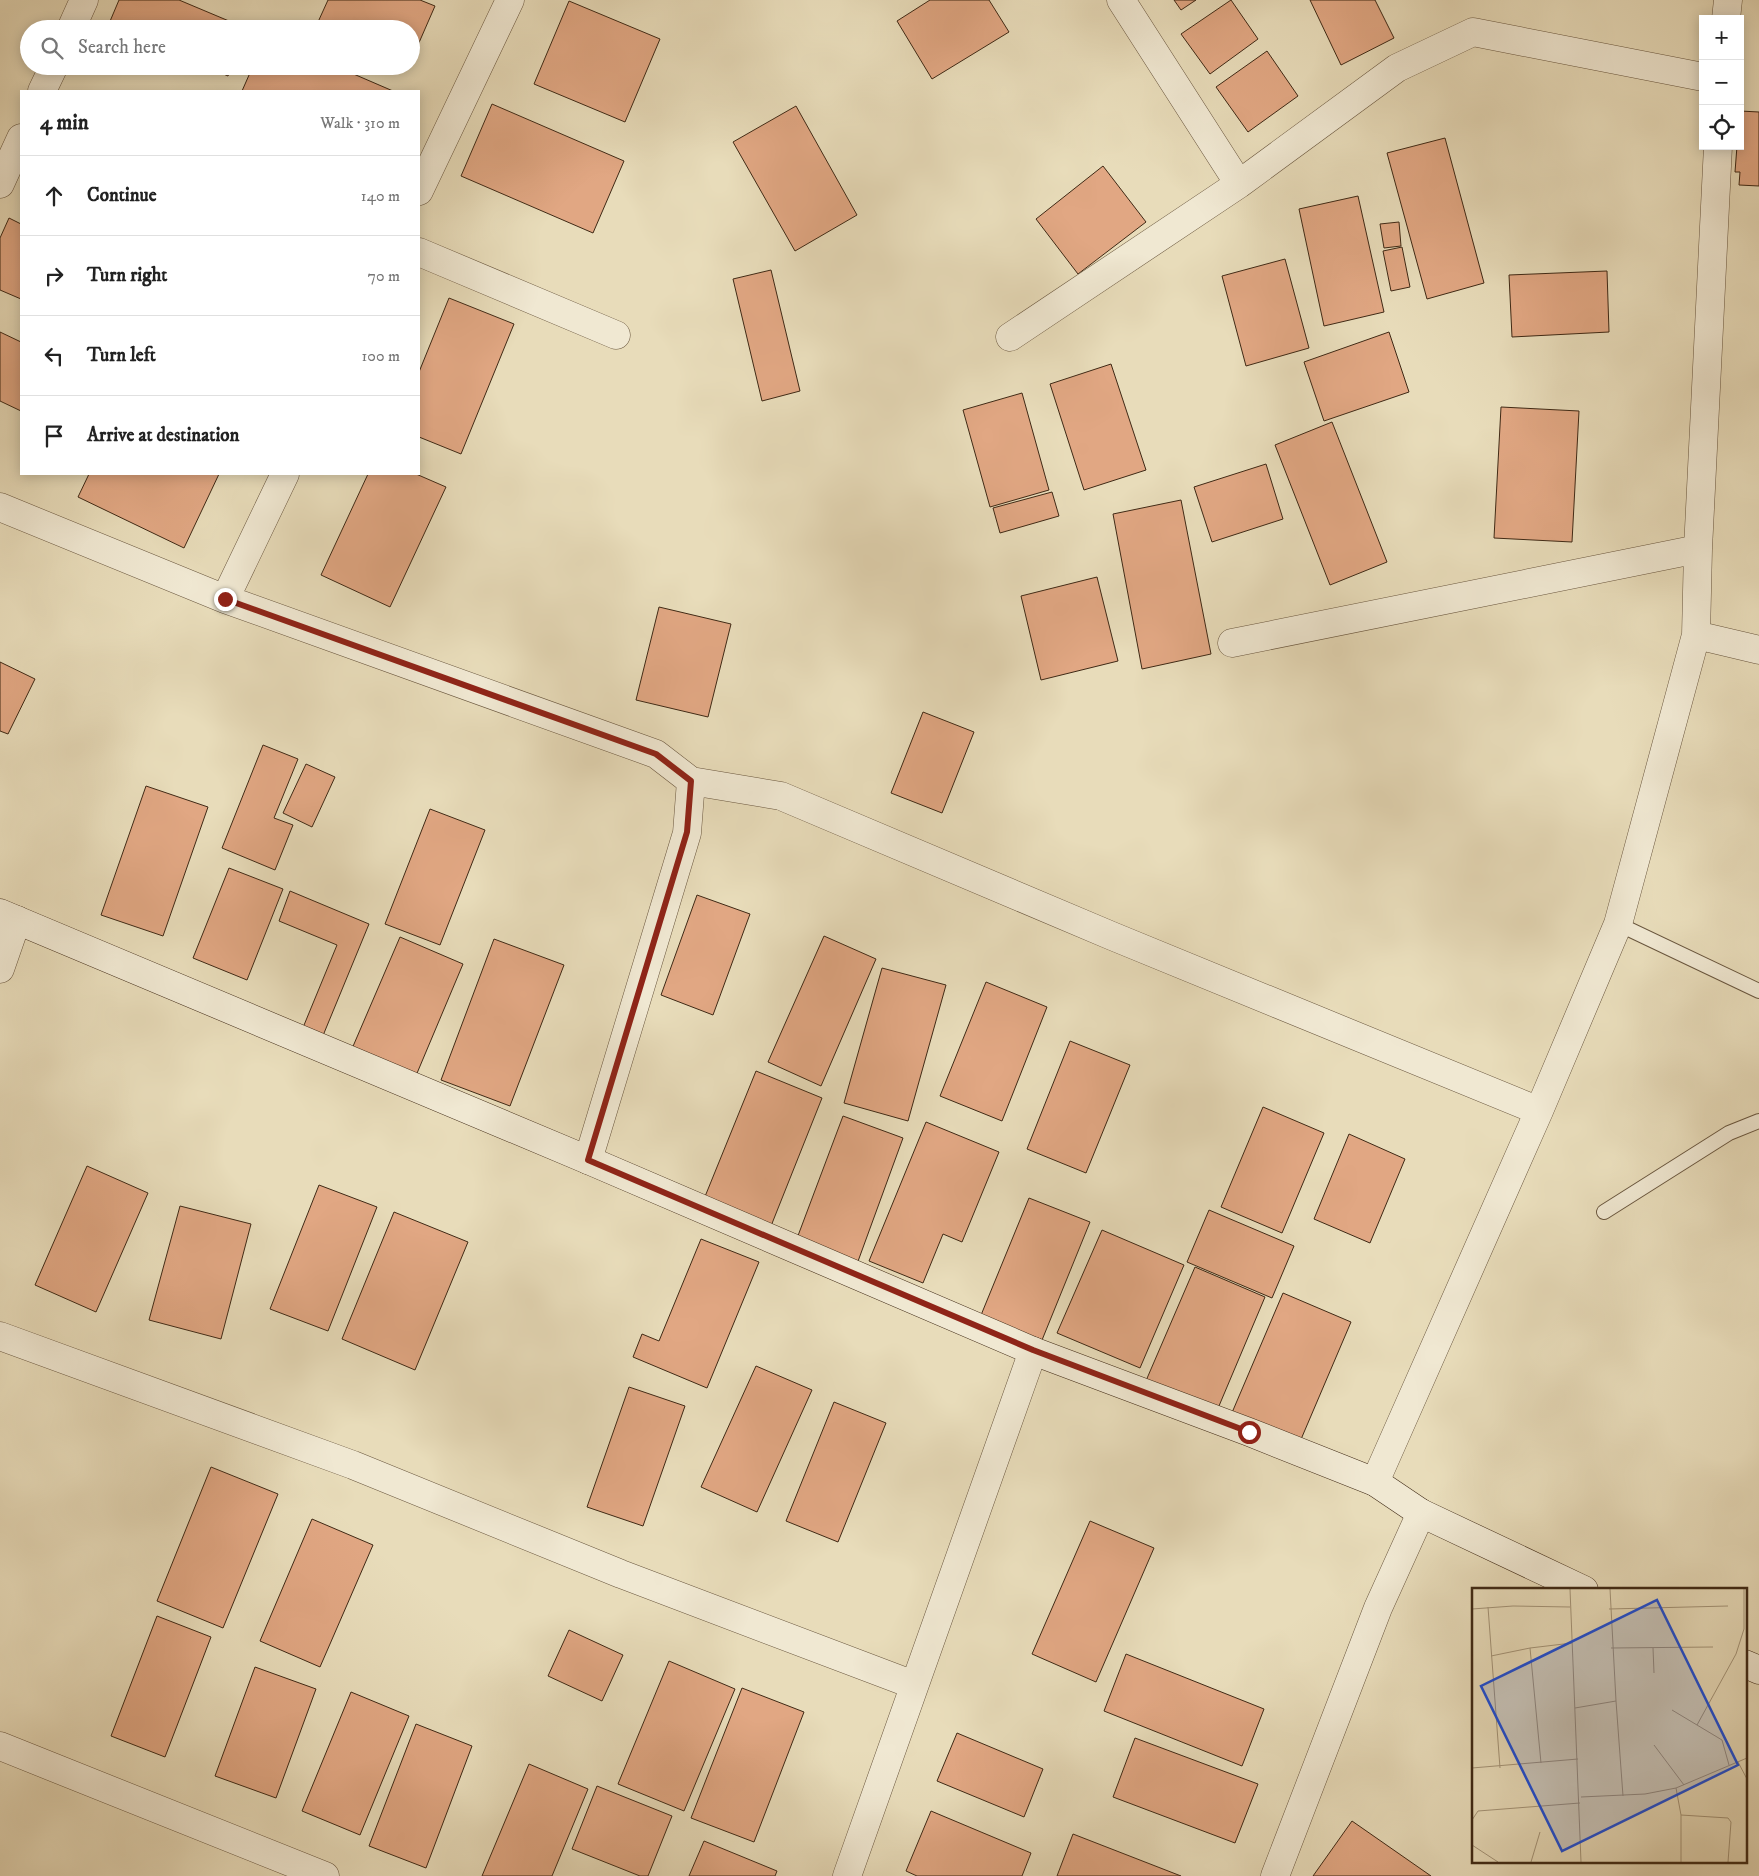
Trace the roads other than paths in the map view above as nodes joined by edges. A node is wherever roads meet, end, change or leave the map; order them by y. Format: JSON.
{"nodes":[{"id":1,"x":84,"y":0,"type":"edge"},
{"id":2,"x":510,"y":0,"type":"edge"},
{"id":3,"x":1121,"y":0,"type":"edge"},
{"id":4,"x":1728,"y":0,"type":"edge"},
{"id":5,"x":1726,"y":15,"type":"edge"},
{"id":6,"x":74,"y":20,"type":"edge"},
{"id":7,"x":50,"y":75,"type":"edge"},
{"id":8,"x":1699,"y":76,"type":"edge"},
{"id":9,"x":42,"y":90,"type":"edge"},
{"id":10,"x":20,"y":140,"type":"edge"},
{"id":11,"x":1718,"y":150,"type":"edge"},
{"id":12,"x":0,"y":184,"type":"edge"},
{"id":13,"x":1239,"y":184,"type":"junction"},
{"id":14,"x":420,"y":189,"type":"edge"},
{"id":15,"x":420,"y":252,"type":"edge"},
{"id":16,"x":616,"y":335,"type":"dead end"},
{"id":17,"x":1010,"y":337,"type":"dead end"},
{"id":18,"x":285,"y":475,"type":"edge"},
{"id":19,"x":0,"y":507,"type":"edge"},
{"id":20,"x":1698,"y":548,"type":"junction"},
{"id":21,"x":225,"y":599,"type":"junction"},
{"id":22,"x":1696,"y":635,"type":"junction"},
{"id":23,"x":1232,"y":643,"type":"dead end"},
{"id":24,"x":1759,"y":650,"type":"edge"},
{"id":25,"x":691,"y":781,"type":"junction"},
{"id":26,"x":8,"y":917,"type":"edge"},
{"id":27,"x":1618,"y":924,"type":"junction"},
{"id":28,"x":0,"y":968,"type":"edge"},
{"id":29,"x":1759,"y":991,"type":"edge"},
{"id":30,"x":1539,"y":1111,"type":"junction"},
{"id":31,"x":1759,"y":1121,"type":"edge"},
{"id":32,"x":588,"y":1160,"type":"junction"},
{"id":33,"x":1604,"y":1212,"type":"dead end"},
{"id":34,"x":0,"y":1336,"type":"edge"},
{"id":35,"x":1033,"y":1350,"type":"junction"},
{"id":36,"x":1375,"y":1482,"type":"junction"},
{"id":37,"x":1421,"y":1513,"type":"junction"},
{"id":38,"x":1580,"y":1588,"type":"edge"},
{"id":39,"x":1746,"y":1664,"type":"edge"},
{"id":40,"x":1759,"y":1670,"type":"edge"},
{"id":41,"x":914,"y":1685,"type":"junction"},
{"id":42,"x":0,"y":1746,"type":"edge"},
{"id":43,"x":326,"y":1876,"type":"edge"},
{"id":44,"x":847,"y":1876,"type":"edge"},
{"id":45,"x":1275,"y":1876,"type":"edge"}],
"edges":[{"from":1,"to":6,"type":"street"},
{"from":2,"to":14,"type":"street"},
{"from":3,"to":13,"type":"street"},
{"from":4,"to":5,"type":"street"},
{"from":7,"to":9,"type":"street"},
{"from":8,"to":13,"type":"street"},
{"from":10,"to":12,"type":"street"},
{"from":11,"to":20,"type":"street"},
{"from":13,"to":17,"type":"street"},
{"from":15,"to":16,"type":"street"},
{"from":18,"to":21,"type":"street"},
{"from":19,"to":21,"type":"street"},
{"from":20,"to":22,"type":"street"},
{"from":20,"to":23,"type":"street"},
{"from":21,"to":25,"type":"street"},
{"from":22,"to":24,"type":"street"},
{"from":22,"to":27,"type":"street"},
{"from":25,"to":30,"type":"street"},
{"from":25,"to":32,"type":"street"},
{"from":26,"to":28,"type":"street"},
{"from":26,"to":32,"type":"street"},
{"from":27,"to":29,"type":"lane"},
{"from":27,"to":30,"type":"street"},
{"from":30,"to":36,"type":"street"},
{"from":31,"to":33,"type":"lane"},
{"from":32,"to":35,"type":"street"},
{"from":34,"to":41,"type":"street"},
{"from":35,"to":36,"type":"street"},
{"from":35,"to":41,"type":"street"},
{"from":36,"to":37,"type":"street"},
{"from":37,"to":38,"type":"street"},
{"from":37,"to":45,"type":"street"},
{"from":39,"to":40,"type":"street"},
{"from":41,"to":44,"type":"street"},
{"from":42,"to":43,"type":"street"}]}
